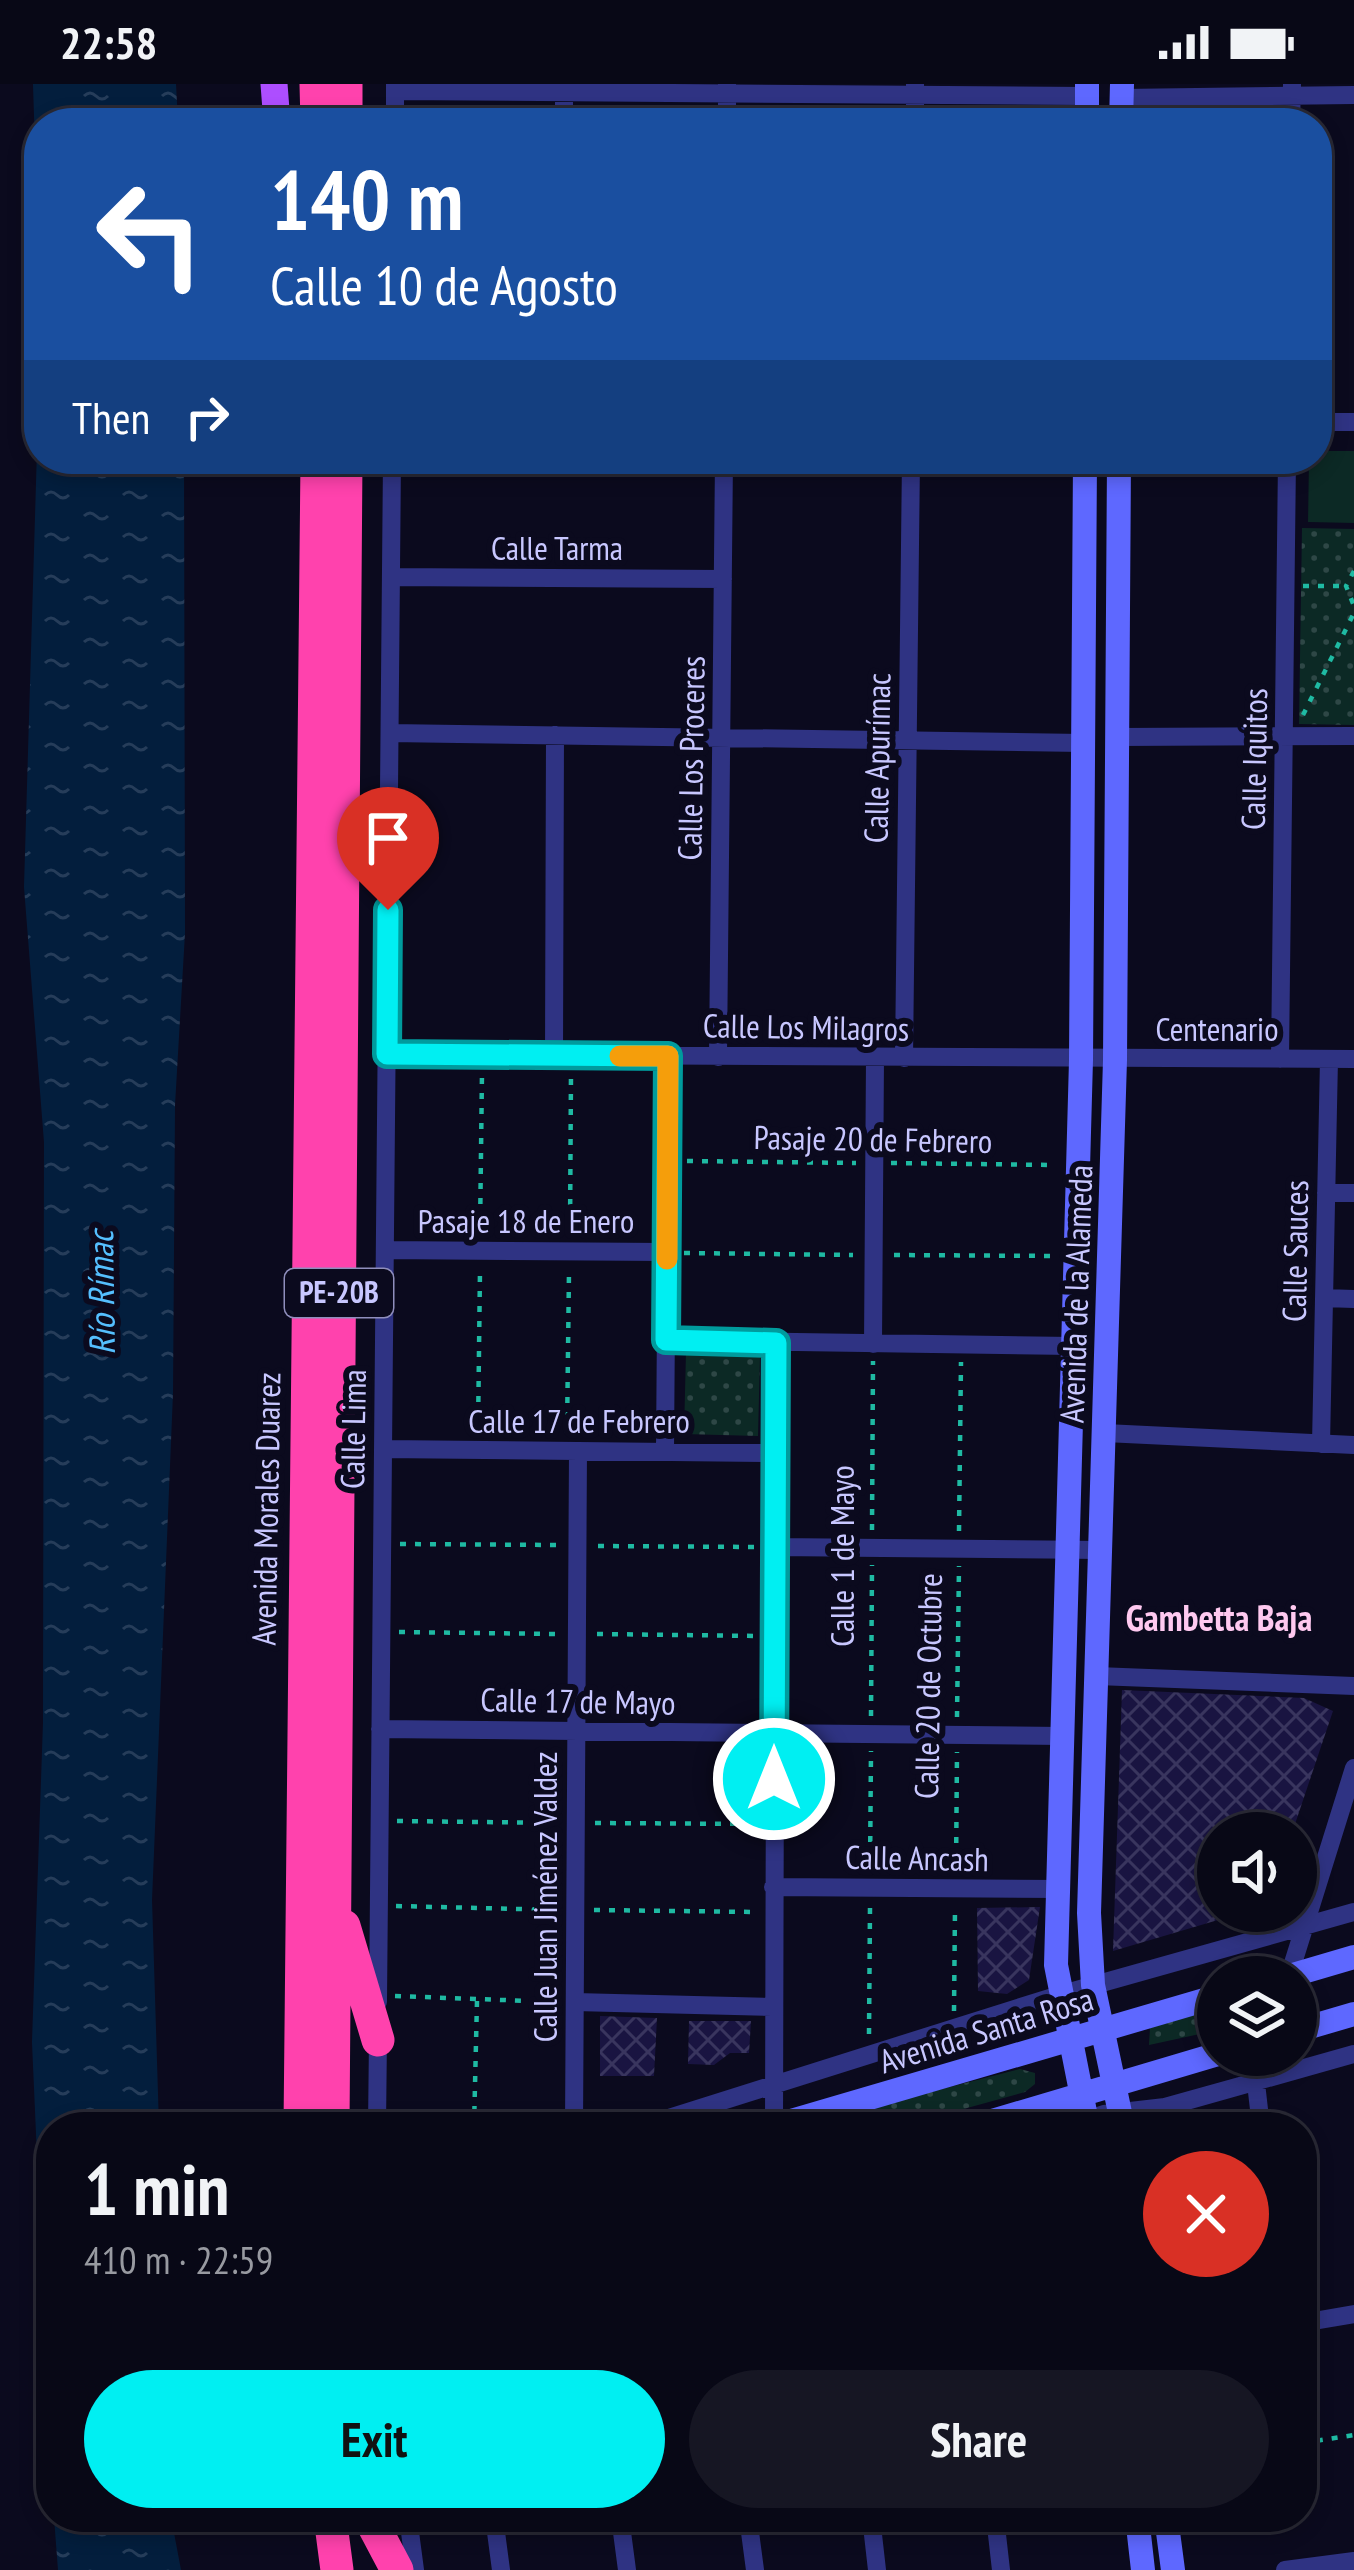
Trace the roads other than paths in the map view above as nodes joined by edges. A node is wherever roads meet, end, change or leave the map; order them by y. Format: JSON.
{"nodes":[{"id":1,"x":395,"y":87,"type":"edge"},
{"id":2,"x":564,"y":89,"type":"edge"},
{"id":3,"x":1087,"y":90,"type":"edge"},
{"id":4,"x":1292,"y":90,"type":"edge"},
{"id":5,"x":727,"y":91,"type":"edge"},
{"id":6,"x":915,"y":91,"type":"edge"},
{"id":7,"x":1354,"y":95,"type":"edge"},
{"id":8,"x":1122,"y":102,"type":"edge"},
{"id":9,"x":317,"y":474,"type":"edge"},
{"id":10,"x":346,"y":474,"type":"edge"},
{"id":11,"x":392,"y":474,"type":"edge"},
{"id":12,"x":724,"y":474,"type":"edge"},
{"id":13,"x":910,"y":474,"type":"edge"},
{"id":14,"x":1085,"y":474,"type":"edge"},
{"id":15,"x":1119,"y":474,"type":"edge"},
{"id":16,"x":1288,"y":474,"type":"edge"},
{"id":17,"x":391,"y":577,"type":"junction"},
{"id":18,"x":723,"y":579,"type":"junction"},
{"id":19,"x":389,"y":733,"type":"junction"},
{"id":20,"x":555,"y":735,"type":"junction"},
{"id":21,"x":1289,"y":735,"type":"junction"},
{"id":22,"x":1354,"y":736,"type":"edge"},
{"id":23,"x":722,"y":737,"type":"junction"},
{"id":24,"x":1117,"y":737,"type":"junction"},
{"id":25,"x":907,"y":740,"type":"junction"},
{"id":26,"x":1083,"y":743,"type":"junction"},
{"id":27,"x":387,"y":1054,"type":"junction"},
{"id":28,"x":554,"y":1055,"type":"junction"},
{"id":29,"x":668,"y":1056,"type":"junction"},
{"id":30,"x":718,"y":1057,"type":"junction"},
{"id":31,"x":875,"y":1058,"type":"junction"},
{"id":32,"x":904,"y":1058,"type":"junction"},
{"id":33,"x":1280,"y":1059,"type":"junction"},
{"id":34,"x":1329,"y":1059,"type":"junction"},
{"id":35,"x":1354,"y":1059,"type":"edge"},
{"id":36,"x":1081,"y":1060,"type":"junction"},
{"id":37,"x":1115,"y":1060,"type":"junction"},
{"id":38,"x":1326,"y":1193,"type":"junction"},
{"id":39,"x":1354,"y":1193,"type":"edge"},
{"id":40,"x":385,"y":1250,"type":"junction"},
{"id":41,"x":667,"y":1252,"type":"junction"},
{"id":42,"x":1324,"y":1298,"type":"junction"},
{"id":43,"x":1354,"y":1299,"type":"edge"},
{"id":44,"x":666,"y":1340,"type":"junction"},
{"id":45,"x":776,"y":1343,"type":"junction"},
{"id":46,"x":873,"y":1344,"type":"junction"},
{"id":47,"x":1073,"y":1346,"type":"junction"},
{"id":48,"x":1105,"y":1433,"type":"junction"},
{"id":49,"x":1321,"y":1444,"type":"junction"},
{"id":50,"x":1354,"y":1445,"type":"edge"},
{"id":51,"x":383,"y":1449,"type":"junction"},
{"id":52,"x":578,"y":1451,"type":"junction"},
{"id":53,"x":665,"y":1451,"type":"junction"},
{"id":54,"x":776,"y":1453,"type":"junction"},
{"id":55,"x":775,"y":1547,"type":"junction"},
{"id":56,"x":1068,"y":1550,"type":"junction"},
{"id":57,"x":1102,"y":1550,"type":"junction"},
{"id":58,"x":1097,"y":1676,"type":"junction"},
{"id":59,"x":1354,"y":1686,"type":"edge"},
{"id":60,"x":380,"y":1730,"type":"junction"},
{"id":61,"x":576,"y":1732,"type":"junction"},
{"id":62,"x":774,"y":1733,"type":"junction"},
{"id":63,"x":1063,"y":1736,"type":"junction"},
{"id":64,"x":1354,"y":1768,"type":"edge"},
{"id":65,"x":1317,"y":1885,"type":"edge"},
{"id":66,"x":773,"y":1887,"type":"junction"},
{"id":67,"x":1060,"y":1889,"type":"junction"},
{"id":68,"x":334,"y":1893,"type":"junction"},
{"id":69,"x":1354,"y":1912,"type":"edge"},
{"id":70,"x":1317,"y":1922,"type":"edge"},
{"id":71,"x":1283,"y":1932,"type":"edge"},
{"id":72,"x":1354,"y":1957,"type":"edge"},
{"id":73,"x":1317,"y":1968,"type":"edge"},
{"id":74,"x":1093,"y":1985,"type":"junction"},
{"id":75,"x":1058,"y":1995,"type":"junction"},
{"id":76,"x":575,"y":2002,"type":"junction"},
{"id":77,"x":1197,"y":2002,"type":"edge"},
{"id":78,"x":772,"y":2007,"type":"junction"},
{"id":79,"x":1354,"y":2014,"type":"edge"},
{"id":80,"x":1317,"y":2025,"type":"edge"},
{"id":81,"x":1103,"y":2030,"type":"junction"},
{"id":82,"x":378,"y":2040,"type":"junction"},
{"id":83,"x":1069,"y":2040,"type":"junction"},
{"id":84,"x":1354,"y":2054,"type":"edge"},
{"id":85,"x":1197,"y":2060,"type":"edge"},
{"id":86,"x":1117,"y":2084,"type":"junction"},
{"id":87,"x":1256,"y":2084,"type":"junction"},
{"id":88,"x":772,"y":2087,"type":"junction"},
{"id":89,"x":300,"y":2112,"type":"edge"},
{"id":90,"x":333,"y":2112,"type":"edge"},
{"id":91,"x":376,"y":2112,"type":"edge"},
{"id":92,"x":574,"y":2112,"type":"edge"},
{"id":93,"x":690,"y":2112,"type":"edge"},
{"id":94,"x":773,"y":2112,"type":"edge"},
{"id":95,"x":847,"y":2112,"type":"edge"},
{"id":96,"x":1080,"y":2112,"type":"edge"},
{"id":97,"x":1086,"y":2112,"type":"edge"},
{"id":98,"x":1121,"y":2112,"type":"edge"},
{"id":99,"x":1147,"y":2112,"type":"edge"},
{"id":100,"x":1259,"y":2112,"type":"edge"},
{"id":101,"x":1354,"y":2314,"type":"edge"},
{"id":102,"x":1317,"y":2320,"type":"edge"},
{"id":103,"x":332,"y":2532,"type":"edge"},
{"id":104,"x":366,"y":2532,"type":"edge"},
{"id":105,"x":374,"y":2532,"type":"edge"},
{"id":106,"x":410,"y":2532,"type":"edge"},
{"id":107,"x":496,"y":2532,"type":"edge"},
{"id":108,"x":622,"y":2532,"type":"edge"},
{"id":109,"x":750,"y":2532,"type":"edge"},
{"id":110,"x":874,"y":2532,"type":"edge"},
{"id":111,"x":996,"y":2532,"type":"edge"},
{"id":112,"x":1139,"y":2532,"type":"edge"},
{"id":113,"x":1168,"y":2532,"type":"edge"},
{"id":114,"x":1354,"y":2560,"type":"edge"},
{"id":115,"x":337,"y":2570,"type":"edge"},
{"id":116,"x":369,"y":2570,"type":"edge"},
{"id":117,"x":398,"y":2570,"type":"edge"},
{"id":118,"x":415,"y":2570,"type":"edge"},
{"id":119,"x":501,"y":2570,"type":"edge"},
{"id":120,"x":626,"y":2570,"type":"edge"},
{"id":121,"x":755,"y":2570,"type":"edge"},
{"id":122,"x":878,"y":2570,"type":"edge"},
{"id":123,"x":1000,"y":2570,"type":"edge"},
{"id":124,"x":1143,"y":2570,"type":"edge"},
{"id":125,"x":1173,"y":2570,"type":"edge"},
{"id":126,"x":1285,"y":2570,"type":"edge"}],
"edges":[{"from":1,"to":2,"type":"street"},
{"from":2,"to":5,"type":"street"},
{"from":3,"to":6,"type":"street"},
{"from":4,"to":7,"type":"street"},
{"from":4,"to":8,"type":"street"},
{"from":5,"to":6,"type":"street"},
{"from":9,"to":89,"type":"highway","name":"Avenida Morales Duarez","number":"PE-20B"},
{"from":10,"to":68,"type":"highway","number":"PE-20B"},
{"from":11,"to":17,"type":"street","name":"Calle Lima"},
{"from":12,"to":18,"type":"street","name":"Calle Los Proceres"},
{"from":13,"to":25,"type":"street","name":"Calle Apurímac"},
{"from":14,"to":26,"type":"street","name":"Avenida de la Alameda"},
{"from":15,"to":24,"type":"street","name":"Avenida de la Alameda"},
{"from":16,"to":21,"type":"street","name":"Calle Iquitos"},
{"from":17,"to":18,"type":"street","name":"Calle Tarma"},
{"from":17,"to":19,"type":"street","name":"Calle Lima"},
{"from":18,"to":23,"type":"street","name":"Calle Los Proceres"},
{"from":19,"to":20,"type":"street"},
{"from":19,"to":27,"type":"street","name":"Calle Lima"},
{"from":20,"to":23,"type":"street"},
{"from":20,"to":28,"type":"street"},
{"from":21,"to":22,"type":"street"},
{"from":21,"to":24,"type":"street"},
{"from":21,"to":33,"type":"street","name":"Calle Iquitos"},
{"from":23,"to":25,"type":"street"},
{"from":23,"to":30,"type":"street","name":"Calle Los Proceres"},
{"from":24,"to":37,"type":"street","name":"Avenida de la Alameda"},
{"from":25,"to":26,"type":"street"},
{"from":25,"to":32,"type":"street","name":"Calle Apurímac"},
{"from":26,"to":36,"type":"street","name":"Avenida de la Alameda"},
{"from":27,"to":28,"type":"street","name":"Calle Los Milagros"},
{"from":27,"to":40,"type":"street","name":"Calle Lima"},
{"from":28,"to":29,"type":"street","name":"Calle Los Milagros"},
{"from":29,"to":30,"type":"street","name":"Calle Los Milagros"},
{"from":29,"to":41,"type":"street"},
{"from":30,"to":31,"type":"street","name":"Calle Los Milagros"},
{"from":31,"to":32,"type":"street","name":"Calle Los Milagros"},
{"from":31,"to":46,"type":"street"},
{"from":32,"to":36,"type":"street","name":"Calle Los Milagros"},
{"from":33,"to":34,"type":"street","name":"Centenario"},
{"from":33,"to":37,"type":"street","name":"Centenario"},
{"from":34,"to":35,"type":"street","name":"Centenario"},
{"from":34,"to":38,"type":"street","name":"Calle Sauces"},
{"from":36,"to":37,"type":"street","name":"Centenario"},
{"from":36,"to":47,"type":"street","name":"Avenida de la Alameda"},
{"from":37,"to":48,"type":"street","name":"Avenida de la Alameda"},
{"from":38,"to":39,"type":"street"},
{"from":38,"to":42,"type":"street","name":"Calle Sauces"},
{"from":40,"to":41,"type":"street","name":"Pasaje 18 de Enero"},
{"from":40,"to":51,"type":"street","name":"Calle Lima"},
{"from":41,"to":44,"type":"street"},
{"from":42,"to":43,"type":"street"},
{"from":42,"to":49,"type":"street","name":"Calle Sauces"},
{"from":44,"to":45,"type":"street"},
{"from":44,"to":53,"type":"street"},
{"from":45,"to":46,"type":"street"},
{"from":45,"to":54,"type":"street"},
{"from":46,"to":47,"type":"street"},
{"from":47,"to":56,"type":"street","name":"Avenida de la Alameda"},
{"from":48,"to":49,"type":"street"},
{"from":48,"to":57,"type":"street","name":"Avenida de la Alameda"},
{"from":49,"to":50,"type":"street"},
{"from":51,"to":52,"type":"street","name":"Calle 17 de Febrero"},
{"from":51,"to":60,"type":"street","name":"Calle Lima"},
{"from":52,"to":53,"type":"street","name":"Calle 17 de Febrero"},
{"from":52,"to":61,"type":"street","name":"Calle Juan Jiménez Valdez"},
{"from":53,"to":54,"type":"street","name":"Calle 17 de Febrero"},
{"from":54,"to":55,"type":"street"},
{"from":55,"to":56,"type":"street"},
{"from":55,"to":62,"type":"street"},
{"from":56,"to":57,"type":"street"},
{"from":56,"to":63,"type":"street","name":"Avenida de la Alameda"},
{"from":57,"to":58,"type":"street","name":"Avenida de la Alameda"},
{"from":58,"to":59,"type":"street"},
{"from":58,"to":74,"type":"street","name":"Avenida de la Alameda"},
{"from":60,"to":61,"type":"street","name":"Calle 17 de Mayo"},
{"from":60,"to":82,"type":"street","name":"Calle Lima"},
{"from":61,"to":62,"type":"street","name":"Calle 17 de Mayo"},
{"from":61,"to":76,"type":"street","name":"Calle Juan Jiménez Valdez"},
{"from":62,"to":63,"type":"street","name":"Calle 17 de Mayo"},
{"from":62,"to":66,"type":"street"},
{"from":63,"to":67,"type":"street","name":"Avenida de la Alameda"},
{"from":64,"to":65,"type":"street"},
{"from":66,"to":67,"type":"street","name":"Calle Ancash"},
{"from":66,"to":78,"type":"street"},
{"from":67,"to":75,"type":"street","name":"Avenida de la Alameda"},
{"from":68,"to":82,"type":"highway"},
{"from":68,"to":90,"type":"highway","number":"PE-20B"},
{"from":69,"to":70,"type":"street"},
{"from":71,"to":74,"type":"street"},
{"from":72,"to":73,"type":"street"},
{"from":74,"to":75,"type":"street"},
{"from":74,"to":81,"type":"street","name":"Avenida de la Alameda"},
{"from":75,"to":83,"type":"street","name":"Avenida de la Alameda"},
{"from":75,"to":88,"type":"street"},
{"from":76,"to":78,"type":"street"},
{"from":76,"to":92,"type":"street","name":"Calle Juan Jiménez Valdez"},
{"from":77,"to":81,"type":"street","name":"Avenida Santa Rosa"},
{"from":78,"to":88,"type":"street"},
{"from":79,"to":80,"type":"street"},
{"from":81,"to":83,"type":"street","name":"Avenida Santa Rosa"},
{"from":81,"to":86,"type":"street","name":"Avenida de la Alameda"},
{"from":82,"to":91,"type":"street","name":"Calle Lima"},
{"from":83,"to":95,"type":"street","name":"Avenida Santa Rosa"},
{"from":83,"to":96,"type":"street","name":"Avenida de la Alameda"},
{"from":84,"to":87,"type":"street"},
{"from":85,"to":86,"type":"street"},
{"from":86,"to":97,"type":"street"},
{"from":86,"to":98,"type":"street","name":"Avenida de la Alameda"},
{"from":87,"to":99,"type":"street"},
{"from":87,"to":100,"type":"street"},
{"from":88,"to":93,"type":"street"},
{"from":88,"to":94,"type":"street"},
{"from":101,"to":102,"type":"street"},
{"from":103,"to":115,"type":"highway"},
{"from":104,"to":116,"type":"highway"},
{"from":105,"to":117,"type":"highway"},
{"from":106,"to":118,"type":"street"},
{"from":107,"to":119,"type":"street"},
{"from":108,"to":120,"type":"street"},
{"from":109,"to":121,"type":"street"},
{"from":110,"to":122,"type":"street"},
{"from":111,"to":123,"type":"street"},
{"from":112,"to":124,"type":"street"},
{"from":113,"to":125,"type":"street"},
{"from":114,"to":126,"type":"street"}]}
